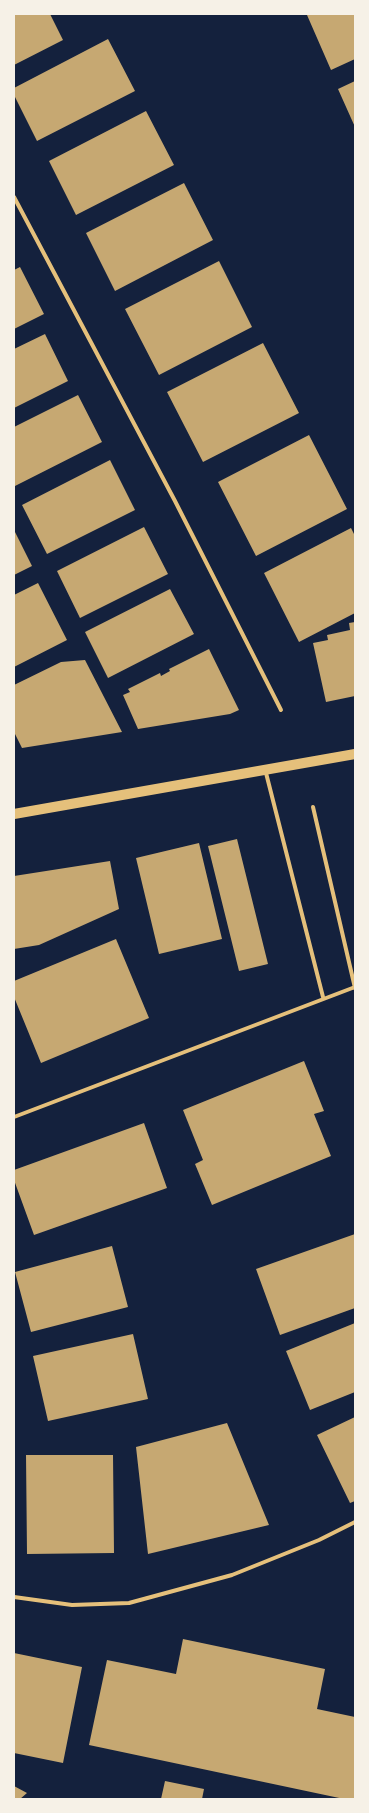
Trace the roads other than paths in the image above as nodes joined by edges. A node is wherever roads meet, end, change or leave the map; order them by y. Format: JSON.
{"nodes":[{"id":1,"x":14,"y":197,"type":"edge"},
{"id":2,"x":281,"y":710,"type":"dead end"},
{"id":3,"x":355,"y":754,"type":"edge"},
{"id":4,"x":265,"y":769,"type":"junction"},
{"id":5,"x":313,"y":807,"type":"dead end"},
{"id":6,"x":14,"y":814,"type":"edge"},
{"id":7,"x":355,"y":987,"type":"edge"},
{"id":8,"x":323,"y":997,"type":"junction"},
{"id":9,"x":14,"y":1117,"type":"edge"},
{"id":10,"x":355,"y":1522,"type":"edge"},
{"id":11,"x":14,"y":1597,"type":"edge"}],
"edges":[{"from":1,"to":2,"type":"street"},
{"from":3,"to":4,"type":"main road"},
{"from":4,"to":6,"type":"main road"},
{"from":4,"to":8,"type":"street"},
{"from":5,"to":7,"type":"street"},
{"from":7,"to":8,"type":"street"},
{"from":8,"to":9,"type":"street"},
{"from":10,"to":11,"type":"street"}]}
